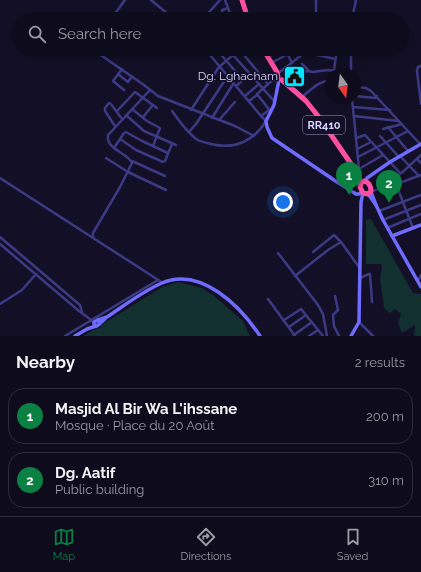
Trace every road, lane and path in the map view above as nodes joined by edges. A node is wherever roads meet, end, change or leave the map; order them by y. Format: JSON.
{"nodes":[{"id":1,"x":125,"y":0,"type":"edge"},
{"id":2,"x":151,"y":0,"type":"edge"},
{"id":3,"x":220,"y":0,"type":"edge"},
{"id":4,"x":225,"y":0,"type":"edge"},
{"id":5,"x":243,"y":0,"type":"edge"},
{"id":6,"x":316,"y":0,"type":"edge"},
{"id":7,"x":356,"y":0,"type":"edge"},
{"id":8,"x":228,"y":8,"type":"junction"},
{"id":9,"x":116,"y":12,"type":"edge"},
{"id":10,"x":166,"y":12,"type":"edge"},
{"id":11,"x":209,"y":12,"type":"edge"},
{"id":12,"x":222,"y":12,"type":"edge"},
{"id":13,"x":229,"y":12,"type":"edge"},
{"id":14,"x":246,"y":12,"type":"edge"},
{"id":15,"x":316,"y":12,"type":"edge"},
{"id":16,"x":353,"y":12,"type":"edge"},
{"id":17,"x":102,"y":56,"type":"edge"},
{"id":18,"x":211,"y":56,"type":"edge"},
{"id":19,"x":222,"y":56,"type":"edge"},
{"id":20,"x":232,"y":56,"type":"edge"},
{"id":21,"x":234,"y":56,"type":"edge"},
{"id":22,"x":245,"y":56,"type":"edge"},
{"id":23,"x":268,"y":56,"type":"edge"},
{"id":24,"x":269,"y":56,"type":"edge"},
{"id":25,"x":286,"y":56,"type":"edge"},
{"id":26,"x":288,"y":56,"type":"edge"},
{"id":27,"x":300,"y":56,"type":"edge"},
{"id":28,"x":323,"y":56,"type":"edge"},
{"id":29,"x":336,"y":56,"type":"edge"},
{"id":30,"x":351,"y":56,"type":"edge"},
{"id":31,"x":328,"y":57,"type":"joint"},
{"id":32,"x":335,"y":59,"type":"junction"},
{"id":33,"x":226,"y":61,"type":"junction"},
{"id":34,"x":273,"y":62,"type":"junction"},
{"id":35,"x":292,"y":63,"type":"junction"},
{"id":36,"x":302,"y":64,"type":"dead end"},
{"id":37,"x":219,"y":66,"type":"junction"},
{"id":38,"x":421,"y":66,"type":"edge"},
{"id":39,"x":334,"y":68,"type":"edge"},
{"id":40,"x":351,"y":68,"type":"edge"},
{"id":41,"x":122,"y":69,"type":"junction"},
{"id":42,"x":308,"y":71,"type":"junction"},
{"id":43,"x":325,"y":71,"type":"edge"},
{"id":44,"x":118,"y":74,"type":"junction"},
{"id":45,"x":250,"y":74,"type":"junction"},
{"id":46,"x":132,"y":76,"type":"junction"},
{"id":47,"x":227,"y":77,"type":"junction"},
{"id":48,"x":280,"y":78,"type":"junction"},
{"id":49,"x":243,"y":80,"type":"junction"},
{"id":50,"x":325,"y":82,"type":"edge"},
{"id":51,"x":259,"y":84,"type":"junction"},
{"id":52,"x":268,"y":84,"type":"junction"},
{"id":53,"x":235,"y":85,"type":"junction"},
{"id":54,"x":289,"y":86,"type":"junction"},
{"id":55,"x":263,"y":88,"type":"junction"},
{"id":56,"x":361,"y":88,"type":"edge"},
{"id":57,"x":124,"y":90,"type":"dead end"},
{"id":58,"x":150,"y":90,"type":"junction"},
{"id":59,"x":257,"y":94,"type":"junction"},
{"id":60,"x":245,"y":96,"type":"junction"},
{"id":61,"x":376,"y":96,"type":"junction"},
{"id":62,"x":143,"y":97,"type":"junction"},
{"id":63,"x":302,"y":97,"type":"junction"},
{"id":64,"x":361,"y":97,"type":"edge"},
{"id":65,"x":249,"y":101,"type":"junction"},
{"id":66,"x":235,"y":102,"type":"dead end"},
{"id":67,"x":274,"y":102,"type":"junction"},
{"id":68,"x":353,"y":104,"type":"edge"},
{"id":69,"x":421,"y":104,"type":"edge"},
{"id":70,"x":152,"y":105,"type":"junction"},
{"id":71,"x":132,"y":108,"type":"junction"},
{"id":72,"x":156,"y":108,"type":"dead end"},
{"id":73,"x":353,"y":108,"type":"junction"},
{"id":74,"x":191,"y":110,"type":"junction"},
{"id":75,"x":390,"y":110,"type":"junction"},
{"id":76,"x":117,"y":111,"type":"junction"},
{"id":77,"x":172,"y":111,"type":"dead end"},
{"id":78,"x":270,"y":111,"type":"junction"},
{"id":79,"x":202,"y":114,"type":"junction"},
{"id":80,"x":126,"y":116,"type":"junction"},
{"id":81,"x":261,"y":116,"type":"junction"},
{"id":82,"x":354,"y":116,"type":"junction"},
{"id":83,"x":143,"y":117,"type":"junction"},
{"id":84,"x":212,"y":118,"type":"junction"},
{"id":85,"x":122,"y":119,"type":"junction"},
{"id":86,"x":219,"y":120,"type":"junction"},
{"id":87,"x":266,"y":121,"type":"junction"},
{"id":88,"x":400,"y":122,"type":"junction"},
{"id":89,"x":115,"y":126,"type":"junction"},
{"id":90,"x":388,"y":127,"type":"junction"},
{"id":91,"x":383,"y":129,"type":"dead end"},
{"id":92,"x":408,"y":131,"type":"junction"},
{"id":93,"x":188,"y":132,"type":"junction"},
{"id":94,"x":254,"y":136,"type":"junction"},
{"id":95,"x":380,"y":136,"type":"dead end"},
{"id":96,"x":157,"y":137,"type":"junction"},
{"id":97,"x":396,"y":137,"type":"junction"},
{"id":98,"x":356,"y":138,"type":"junction"},
{"id":99,"x":120,"y":139,"type":"junction"},
{"id":100,"x":371,"y":142,"type":"junction"},
{"id":101,"x":386,"y":142,"type":"junction"},
{"id":102,"x":172,"y":144,"type":"junction"},
{"id":103,"x":421,"y":144,"type":"edge"},
{"id":104,"x":153,"y":146,"type":"junction"},
{"id":105,"x":176,"y":146,"type":"dead end"},
{"id":106,"x":114,"y":148,"type":"junction"},
{"id":107,"x":376,"y":148,"type":"junction"},
{"id":108,"x":357,"y":149,"type":"junction"},
{"id":109,"x":408,"y":151,"type":"junction"},
{"id":110,"x":168,"y":153,"type":"junction"},
{"id":111,"x":383,"y":155,"type":"junction"},
{"id":112,"x":421,"y":155,"type":"edge"},
{"id":113,"x":399,"y":156,"type":"junction"},
{"id":114,"x":358,"y":157,"type":"junction"},
{"id":115,"x":106,"y":158,"type":"dead end"},
{"id":116,"x":417,"y":159,"type":"junction"},
{"id":117,"x":132,"y":161,"type":"junction"},
{"id":118,"x":390,"y":162,"type":"junction"},
{"id":119,"x":350,"y":163,"type":"junction"},
{"id":120,"x":421,"y":163,"type":"edge"},
{"id":121,"x":409,"y":166,"type":"junction"},
{"id":122,"x":128,"y":172,"type":"junction"},
{"id":123,"x":359,"y":173,"type":"junction"},
{"id":124,"x":400,"y":174,"type":"junction"},
{"id":125,"x":165,"y":176,"type":"dead end"},
{"id":126,"x":420,"y":176,"type":"edge"},
{"id":127,"x":0,"y":178,"type":"edge"},
{"id":128,"x":394,"y":179,"type":"junction"},
{"id":129,"x":337,"y":182,"type":"junction"},
{"id":130,"x":363,"y":182,"type":"junction"},
{"id":131,"x":397,"y":184,"type":"junction"},
{"id":132,"x":166,"y":190,"type":"dead end"},
{"id":133,"x":367,"y":193,"type":"junction"},
{"id":134,"x":421,"y":195,"type":"edge"},
{"id":135,"x":403,"y":201,"type":"junction"},
{"id":136,"x":421,"y":205,"type":"edge"},
{"id":137,"x":379,"y":211,"type":"junction"},
{"id":138,"x":407,"y":211,"type":"junction"},
{"id":139,"x":421,"y":214,"type":"edge"},
{"id":140,"x":410,"y":218,"type":"junction"},
{"id":141,"x":383,"y":220,"type":"junction"},
{"id":142,"x":421,"y":226,"type":"edge"},
{"id":143,"x":387,"y":228,"type":"junction"},
{"id":144,"x":413,"y":228,"type":"junction"},
{"id":145,"x":392,"y":236,"type":"junction"},
{"id":146,"x":0,"y":237,"type":"edge"},
{"id":147,"x":93,"y":237,"type":"junction"},
{"id":148,"x":341,"y":242,"type":"junction"},
{"id":149,"x":0,"y":244,"type":"edge"},
{"id":150,"x":323,"y":244,"type":"junction"},
{"id":151,"x":328,"y":250,"type":"junction"},
{"id":152,"x":313,"y":252,"type":"dead end"},
{"id":153,"x":278,"y":253,"type":"dead end"},
{"id":154,"x":360,"y":267,"type":"junction"},
{"id":155,"x":36,"y":274,"type":"junction"},
{"id":156,"x":421,"y":275,"type":"edge"},
{"id":157,"x":296,"y":276,"type":"junction"},
{"id":158,"x":360,"y":278,"type":"junction"},
{"id":159,"x":158,"y":280,"type":"junction"},
{"id":160,"x":418,"y":281,"type":"junction"},
{"id":161,"x":163,"y":282,"type":"junction"},
{"id":162,"x":421,"y":287,"type":"edge"},
{"id":163,"x":335,"y":296,"type":"dead end"},
{"id":164,"x":268,"y":299,"type":"dead end"},
{"id":165,"x":372,"y":302,"type":"dead end"},
{"id":166,"x":0,"y":304,"type":"edge"},
{"id":167,"x":82,"y":313,"type":"junction"},
{"id":168,"x":306,"y":315,"type":"junction"},
{"id":169,"x":284,"y":320,"type":"junction"},
{"id":170,"x":95,"y":322,"type":"junction"},
{"id":171,"x":312,"y":322,"type":"junction"},
{"id":172,"x":359,"y":322,"type":"junction"},
{"id":173,"x":289,"y":327,"type":"junction"},
{"id":174,"x":318,"y":330,"type":"junction"},
{"id":175,"x":295,"y":335,"type":"edge"},
{"id":176,"x":351,"y":335,"type":"edge"},
{"id":177,"x":65,"y":336,"type":"edge"},
{"id":178,"x":75,"y":336,"type":"edge"},
{"id":179,"x":260,"y":336,"type":"edge"},
{"id":180,"x":309,"y":336,"type":"edge"},
{"id":181,"x":323,"y":336,"type":"edge"},
{"id":182,"x":327,"y":336,"type":"edge"},
{"id":183,"x":338,"y":336,"type":"edge"},
{"id":184,"x":373,"y":336,"type":"edge"}],
"edges":[{"from":1,"to":9,"type":"street"},
{"from":2,"to":10,"type":"street"},
{"from":3,"to":11,"type":"street"},
{"from":4,"to":8,"type":"street"},
{"from":5,"to":14,"type":"highway"},
{"from":6,"to":15,"type":"street"},
{"from":7,"to":16,"type":"street"},
{"from":8,"to":12,"type":"street"},
{"from":8,"to":13,"type":"street"},
{"from":17,"to":41,"type":"street"},
{"from":18,"to":37,"type":"street"},
{"from":19,"to":33,"type":"street"},
{"from":20,"to":33,"type":"street"},
{"from":21,"to":45,"type":"street"},
{"from":22,"to":52,"type":"street"},
{"from":23,"to":48,"type":"highway","number":"RR410"},
{"from":24,"to":34,"type":"highway","number":"RR410"},
{"from":25,"to":34,"type":"street"},
{"from":26,"to":35,"type":"street"},
{"from":27,"to":35,"type":"street"},
{"from":28,"to":31,"type":"street"},
{"from":29,"to":32,"type":"street"},
{"from":30,"to":40,"type":"street"},
{"from":31,"to":32,"type":"street"},
{"from":32,"to":39,"type":"street"},
{"from":33,"to":37,"type":"street"},
{"from":33,"to":49,"type":"street"},
{"from":34,"to":48,"type":"highway","number":"RR410"},
{"from":35,"to":48,"type":"street"},
{"from":36,"to":42,"type":"street"},
{"from":37,"to":47,"type":"street"},
{"from":37,"to":74,"type":"street"},
{"from":38,"to":69,"type":"street"},
{"from":41,"to":44,"type":"street"},
{"from":41,"to":46,"type":"street"},
{"from":42,"to":43,"type":"street"},
{"from":42,"to":54,"type":"street"},
{"from":44,"to":46,"type":"street"},
{"from":44,"to":57,"type":"street"},
{"from":45,"to":49,"type":"street"},
{"from":45,"to":51,"type":"street"},
{"from":46,"to":58,"type":"street"},
{"from":47,"to":53,"type":"street"},
{"from":47,"to":79,"type":"street"},
{"from":48,"to":52,"type":"street"},
{"from":48,"to":54,"type":"highway","number":"RR410"},
{"from":48,"to":67,"type":"street"},
{"from":49,"to":53,"type":"street"},
{"from":50,"to":63,"type":"street"},
{"from":51,"to":55,"type":"street"},
{"from":51,"to":60,"type":"street"},
{"from":52,"to":55,"type":"street"},
{"from":53,"to":60,"type":"street"},
{"from":53,"to":84,"type":"street"},
{"from":54,"to":63,"type":"highway","number":"RR410"},
{"from":55,"to":59,"type":"street"},
{"from":55,"to":67,"type":"street"},
{"from":56,"to":61,"type":"street"},
{"from":58,"to":62,"type":"street"},
{"from":58,"to":74,"type":"street"},
{"from":59,"to":65,"type":"street"},
{"from":59,"to":78,"type":"street"},
{"from":60,"to":65,"type":"street"},
{"from":61,"to":64,"type":"street"},
{"from":61,"to":75,"type":"street"},
{"from":62,"to":70,"type":"street"},
{"from":62,"to":71,"type":"street"},
{"from":62,"to":76,"type":"street"},
{"from":63,"to":119,"type":"highway","number":"RR410"},
{"from":65,"to":81,"type":"street"},
{"from":66,"to":86,"type":"street"},
{"from":67,"to":78,"type":"street"},
{"from":68,"to":73,"type":"street"},
{"from":70,"to":72,"type":"street"},
{"from":70,"to":83,"type":"street"},
{"from":71,"to":80,"type":"street"},
{"from":71,"to":83,"type":"street"},
{"from":73,"to":75,"type":"street"},
{"from":73,"to":82,"type":"street"},
{"from":74,"to":79,"type":"street"},
{"from":75,"to":88,"type":"street"},
{"from":76,"to":85,"type":"street"},
{"from":76,"to":89,"type":"street"},
{"from":77,"to":93,"type":"street"},
{"from":78,"to":81,"type":"street"},
{"from":78,"to":87,"type":"street"},
{"from":79,"to":84,"type":"street"},
{"from":79,"to":93,"type":"street"},
{"from":80,"to":85,"type":"street"},
{"from":80,"to":96,"type":"street"},
{"from":81,"to":87,"type":"street"},
{"from":82,"to":88,"type":"street"},
{"from":82,"to":98,"type":"street"},
{"from":83,"to":96,"type":"street"},
{"from":84,"to":86,"type":"street"},
{"from":85,"to":89,"type":"street"},
{"from":86,"to":94,"type":"street"},
{"from":87,"to":94,"type":"street"},
{"from":87,"to":129,"type":"street"},
{"from":88,"to":90,"type":"street"},
{"from":88,"to":92,"type":"street"},
{"from":89,"to":106,"type":"street"},
{"from":90,"to":91,"type":"street"},
{"from":90,"to":97,"type":"street"},
{"from":92,"to":97,"type":"street"},
{"from":92,"to":103,"type":"street"},
{"from":93,"to":94,"type":"street"},
{"from":95,"to":101,"type":"street"},
{"from":96,"to":102,"type":"street"},
{"from":96,"to":104,"type":"street"},
{"from":97,"to":101,"type":"street"},
{"from":97,"to":109,"type":"street"},
{"from":98,"to":100,"type":"street"},
{"from":98,"to":108,"type":"street"},
{"from":99,"to":104,"type":"street"},
{"from":99,"to":106,"type":"street"},
{"from":99,"to":110,"type":"street"},
{"from":100,"to":107,"type":"street"},
{"from":100,"to":108,"type":"street"},
{"from":101,"to":107,"type":"street"},
{"from":101,"to":113,"type":"street"},
{"from":102,"to":105,"type":"street"},
{"from":102,"to":110,"type":"street"},
{"from":103,"to":109,"type":"street"},
{"from":104,"to":110,"type":"street"},
{"from":106,"to":117,"type":"street"},
{"from":107,"to":111,"type":"street"},
{"from":107,"to":114,"type":"street"},
{"from":108,"to":114,"type":"street"},
{"from":109,"to":113,"type":"street"},
{"from":111,"to":118,"type":"street"},
{"from":111,"to":123,"type":"street"},
{"from":112,"to":116,"type":"street"},
{"from":113,"to":118,"type":"street"},
{"from":113,"to":121,"type":"street"},
{"from":114,"to":123,"type":"street"},
{"from":115,"to":122,"type":"street"},
{"from":116,"to":120,"type":"street"},
{"from":116,"to":121,"type":"street"},
{"from":117,"to":122,"type":"street"},
{"from":117,"to":125,"type":"street"},
{"from":118,"to":124,"type":"street"},
{"from":118,"to":130,"type":"street"},
{"from":119,"to":123,"type":"highway","number":"RR410"},
{"from":119,"to":129,"type":"street"},
{"from":121,"to":124,"type":"street"},
{"from":121,"to":126,"type":"street"},
{"from":122,"to":132,"type":"street"},
{"from":122,"to":147,"type":"street"},
{"from":123,"to":130,"type":"highway","number":"RR410"},
{"from":124,"to":128,"type":"street"},
{"from":126,"to":131,"type":"street"},
{"from":127,"to":147,"type":"street"},
{"from":128,"to":131,"type":"street"},
{"from":128,"to":133,"type":"street"},
{"from":129,"to":133,"type":"street"},
{"from":130,"to":133,"type":"highway","number":"RR410"},
{"from":130,"to":133,"type":"highway","number":"RR410"},
{"from":131,"to":135,"type":"street"},
{"from":133,"to":137,"type":"street"},
{"from":133,"to":154,"type":"street","number":"RR410"},
{"from":134,"to":135,"type":"street"},
{"from":135,"to":137,"type":"street"},
{"from":135,"to":138,"type":"street"},
{"from":136,"to":138,"type":"street"},
{"from":137,"to":141,"type":"street"},
{"from":138,"to":140,"type":"street"},
{"from":138,"to":141,"type":"street"},
{"from":139,"to":140,"type":"street"},
{"from":140,"to":143,"type":"street"},
{"from":140,"to":144,"type":"street"},
{"from":141,"to":143,"type":"street"},
{"from":142,"to":144,"type":"street"},
{"from":143,"to":145,"type":"street"},
{"from":144,"to":145,"type":"street"},
{"from":145,"to":160,"type":"street"},
{"from":146,"to":167,"type":"street"},
{"from":147,"to":159,"type":"street"},
{"from":148,"to":150,"type":"street"},
{"from":148,"to":151,"type":"street"},
{"from":148,"to":154,"type":"street"},
{"from":149,"to":155,"type":"street"},
{"from":150,"to":151,"type":"street"},
{"from":150,"to":152,"type":"street"},
{"from":151,"to":157,"type":"street"},
{"from":153,"to":157,"type":"street"},
{"from":154,"to":158,"type":"street","number":"RR410"},
{"from":155,"to":166,"type":"street"},
{"from":155,"to":167,"type":"street"},
{"from":156,"to":160,"type":"street"},
{"from":157,"to":182,"type":"street"},
{"from":158,"to":165,"type":"street"},
{"from":158,"to":172,"type":"street","number":"RR410"},
{"from":159,"to":161,"type":"street"},
{"from":159,"to":170,"type":"street"},
{"from":160,"to":162,"type":"street"},
{"from":161,"to":170,"type":"street"},
{"from":161,"to":179,"type":"street"},
{"from":163,"to":183,"type":"street"},
{"from":164,"to":169,"type":"street"},
{"from":167,"to":170,"type":"street"},
{"from":168,"to":169,"type":"street"},
{"from":168,"to":171,"type":"street"},
{"from":168,"to":173,"type":"street"},
{"from":169,"to":173,"type":"street"},
{"from":170,"to":177,"type":"street"},
{"from":170,"to":178,"type":"street"},
{"from":171,"to":174,"type":"street"},
{"from":171,"to":175,"type":"street"},
{"from":172,"to":176,"type":"street","number":"RR410"},
{"from":172,"to":184,"type":"street"},
{"from":173,"to":175,"type":"street"},
{"from":174,"to":180,"type":"street"},
{"from":174,"to":181,"type":"street"}]}
